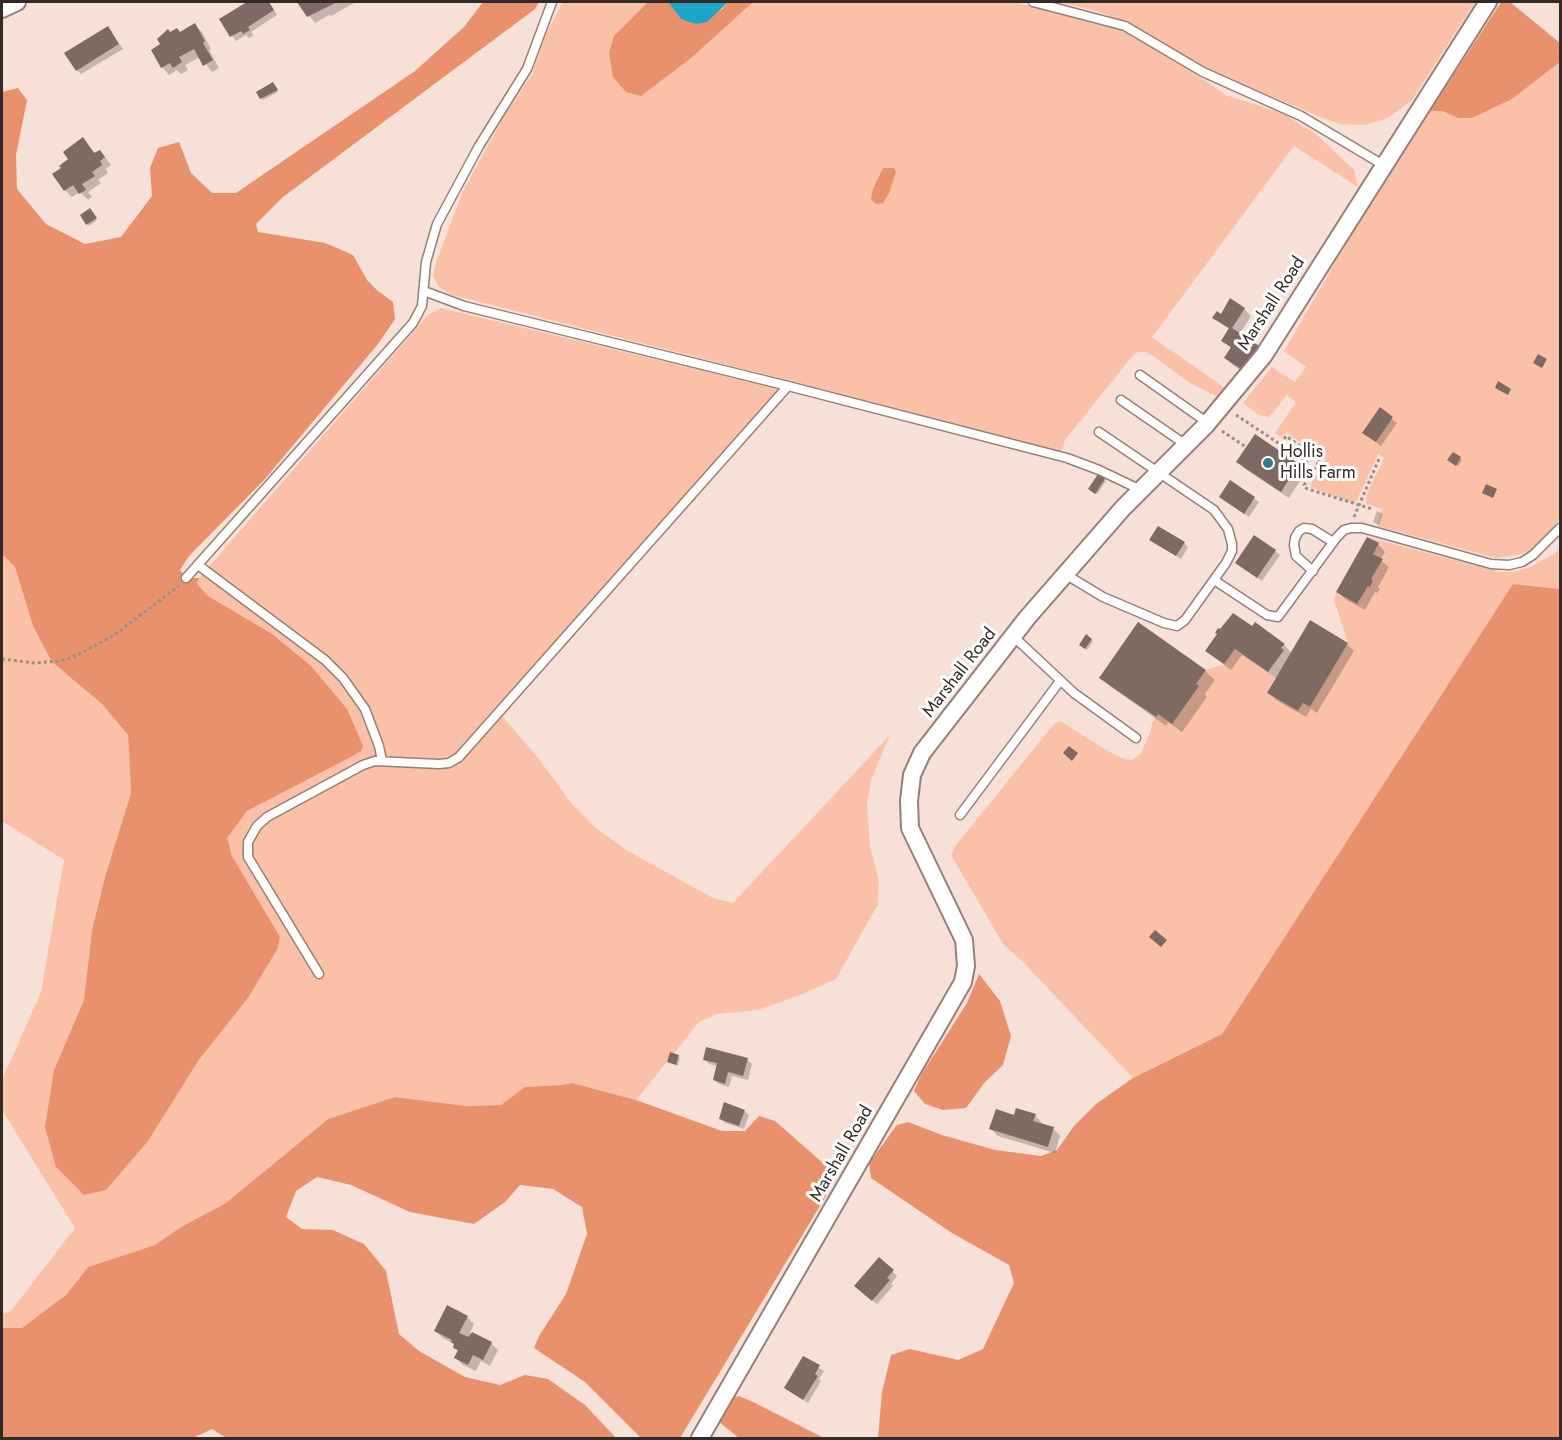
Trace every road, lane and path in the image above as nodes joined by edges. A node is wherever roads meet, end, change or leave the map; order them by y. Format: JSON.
{"nodes":[{"id":1,"x":17,"y":2,"type":"edge"},
{"id":2,"x":552,"y":2,"type":"edge"},
{"id":3,"x":1034,"y":2,"type":"edge"},
{"id":4,"x":1488,"y":2,"type":"edge"},
{"id":5,"x":2,"y":9,"type":"edge"},
{"id":6,"x":1385,"y":166,"type":"junction"},
{"id":7,"x":424,"y":291,"type":"junction"},
{"id":8,"x":1140,"y":375,"type":"dead end"},
{"id":9,"x":788,"y":386,"type":"junction"},
{"id":10,"x":1121,"y":400,"type":"dead end"},
{"id":11,"x":1223,"y":406,"type":"junction"},
{"id":12,"x":1208,"y":423,"type":"junction"},
{"id":13,"x":1099,"y":432,"type":"dead end"},
{"id":14,"x":1281,"y":444,"type":"junction"},
{"id":15,"x":1186,"y":445,"type":"junction"},
{"id":16,"x":1246,"y":447,"type":"dead end"},
{"id":17,"x":1379,"y":459,"type":"dead end"},
{"id":18,"x":1157,"y":473,"type":"junction"},
{"id":19,"x":1292,"y":475,"type":"dead end"},
{"id":20,"x":1141,"y":490,"type":"junction"},
{"id":21,"x":1359,"y":505,"type":"junction"},
{"id":22,"x":1372,"y":509,"type":"dead end"},
{"id":23,"x":1351,"y":528,"type":"junction"},
{"id":24,"x":1560,"y":528,"type":"edge"},
{"id":25,"x":1333,"y":542,"type":"junction"},
{"id":26,"x":198,"y":565,"type":"junction"},
{"id":27,"x":1312,"y":571,"type":"junction"},
{"id":28,"x":1065,"y":574,"type":"junction"},
{"id":29,"x":186,"y":578,"type":"joint"},
{"id":30,"x":1214,"y":580,"type":"junction"},
{"id":31,"x":1013,"y":636,"type":"junction"},
{"id":32,"x":2,"y":658,"type":"edge"},
{"id":33,"x":1060,"y":681,"type":"junction"},
{"id":34,"x":1136,"y":738,"type":"dead end"},
{"id":35,"x":382,"y":761,"type":"junction"},
{"id":36,"x":960,"y":814,"type":"dead end"},
{"id":37,"x":319,"y":974,"type":"dead end"},
{"id":38,"x":700,"y":1438,"type":"edge"}],
"edges":[{"from":1,"to":5,"type":"street"},
{"from":2,"to":7,"type":"lane"},
{"from":3,"to":6,"type":"lane"},
{"from":4,"to":6,"type":"street","name":"Marshall Road"},
{"from":6,"to":11,"type":"street","name":"Marshall Road"},
{"from":7,"to":9,"type":"lane"},
{"from":7,"to":26,"type":"lane"},
{"from":8,"to":12,"type":"lane"},
{"from":9,"to":20,"type":"lane"},
{"from":9,"to":35,"type":"lane"},
{"from":10,"to":15,"type":"lane"},
{"from":11,"to":12,"type":"street","name":"Marshall Road"},
{"from":11,"to":14,"type":"path"},
{"from":12,"to":15,"type":"street","name":"Marshall Road"},
{"from":12,"to":16,"type":"path"},
{"from":13,"to":18,"type":"lane"},
{"from":14,"to":19,"type":"path"},
{"from":14,"to":21,"type":"path"},
{"from":15,"to":18,"type":"street","name":"Marshall Road"},
{"from":17,"to":21,"type":"path"},
{"from":18,"to":20,"type":"street","name":"Marshall Road"},
{"from":18,"to":30,"type":"lane"},
{"from":20,"to":28,"type":"street","name":"Marshall Road"},
{"from":21,"to":22,"type":"path"},
{"from":21,"to":23,"type":"path"},
{"from":23,"to":24,"type":"lane"},
{"from":23,"to":25,"type":"lane"},
{"from":25,"to":27,"type":"lane"},
{"from":25,"to":27,"type":"lane"},
{"from":26,"to":29,"type":"lane"},
{"from":26,"to":35,"type":"lane"},
{"from":27,"to":30,"type":"lane"},
{"from":28,"to":30,"type":"lane"},
{"from":28,"to":31,"type":"street","name":"Marshall Road"},
{"from":29,"to":32,"type":"path"},
{"from":31,"to":33,"type":"lane"},
{"from":31,"to":38,"type":"street","name":"Marshall Road"},
{"from":33,"to":34,"type":"lane"},
{"from":33,"to":36,"type":"lane"},
{"from":35,"to":37,"type":"lane"}]}
